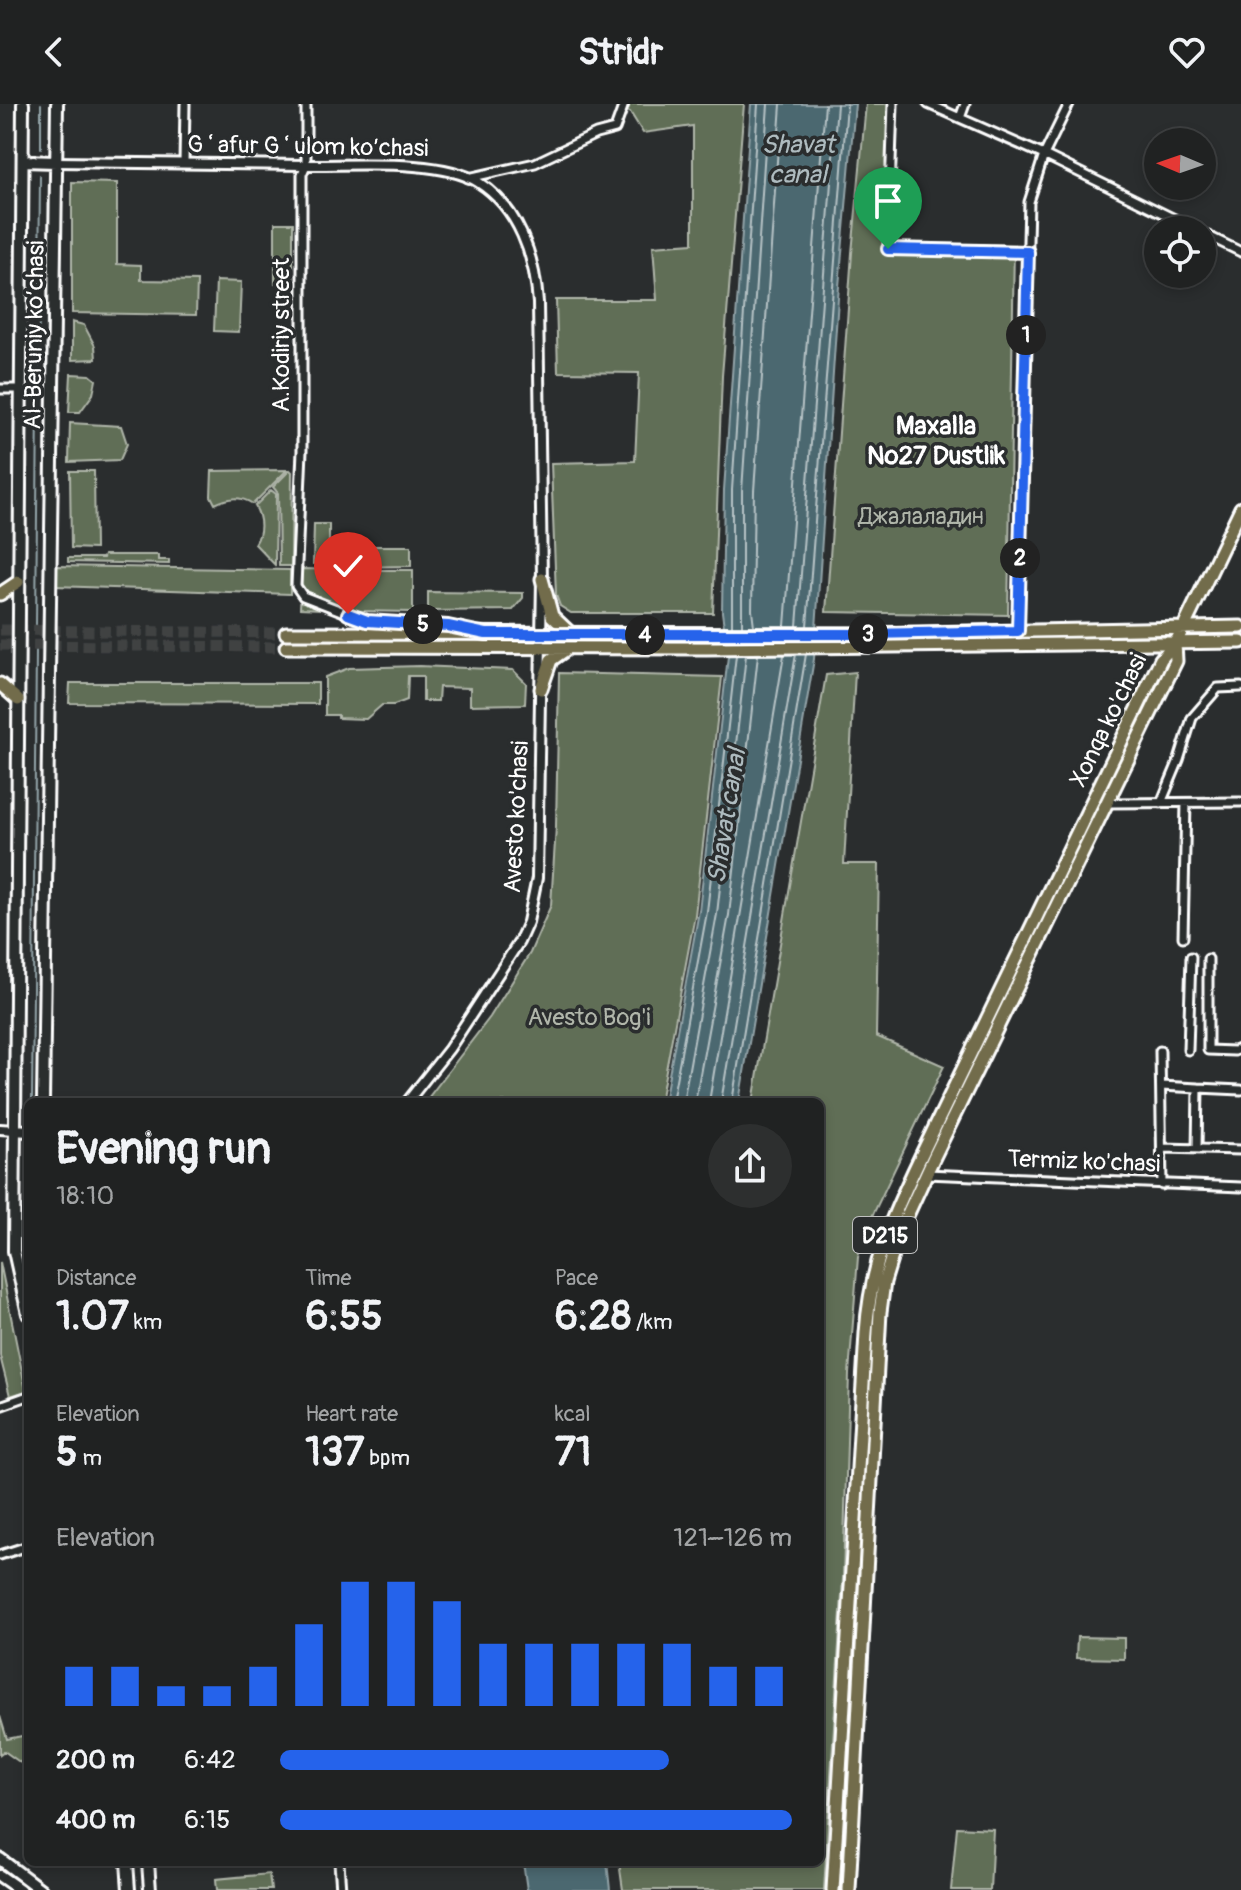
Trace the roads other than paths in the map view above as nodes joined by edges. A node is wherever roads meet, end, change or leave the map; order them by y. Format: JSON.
{"nodes":[{"id":1,"x":23,"y":104,"type":"edge"},
{"id":2,"x":57,"y":104,"type":"edge"},
{"id":3,"x":185,"y":104,"type":"edge"},
{"id":4,"x":306,"y":104,"type":"edge"},
{"id":5,"x":624,"y":104,"type":"edge"},
{"id":6,"x":893,"y":104,"type":"edge"},
{"id":7,"x":928,"y":104,"type":"edge"},
{"id":8,"x":965,"y":104,"type":"edge"},
{"id":9,"x":1069,"y":104,"type":"edge"},
{"id":10,"x":960,"y":118,"type":"junction"},
{"id":11,"x":1044,"y":155,"type":"junction"},
{"id":12,"x":23,"y":161,"type":"junction"},
{"id":13,"x":56,"y":162,"type":"junction"},
{"id":14,"x":184,"y":163,"type":"junction"},
{"id":15,"x":306,"y":165,"type":"junction"},
{"id":16,"x":468,"y":178,"type":"junction"},
{"id":17,"x":1168,"y":216,"type":"edge"},
{"id":18,"x":1216,"y":240,"type":"edge"},
{"id":19,"x":1028,"y":252,"type":"junction"},
{"id":20,"x":1241,"y":252,"type":"edge"},
{"id":21,"x":0,"y":389,"type":"edge"},
{"id":22,"x":19,"y":389,"type":"junction"},
{"id":23,"x":1241,"y":508,"type":"edge"},
{"id":24,"x":542,"y":579,"type":"junction"},
{"id":25,"x":18,"y":582,"type":"junction"},
{"id":26,"x":0,"y":594,"type":"edge"},
{"id":27,"x":1241,"y":627,"type":"edge"},
{"id":28,"x":1183,"y":629,"type":"junction"},
{"id":29,"x":1018,"y":631,"type":"junction"},
{"id":30,"x":286,"y":633,"type":"tunnel mouth"},
{"id":31,"x":486,"y":634,"type":"junction"},
{"id":32,"x":572,"y":634,"type":"junction"},
{"id":33,"x":869,"y":640,"type":"junction"},
{"id":34,"x":542,"y":641,"type":"junction"},
{"id":35,"x":708,"y":641,"type":"junction"},
{"id":36,"x":1241,"y":642,"type":"edge"},
{"id":37,"x":1175,"y":643,"type":"junction"},
{"id":38,"x":1019,"y":644,"type":"junction"},
{"id":39,"x":286,"y":647,"type":"tunnel mouth"},
{"id":40,"x":569,"y":647,"type":"junction"},
{"id":41,"x":0,"y":684,"type":"edge"},
{"id":42,"x":1241,"y":687,"type":"edge"},
{"id":43,"x":541,"y":689,"type":"junction"},
{"id":44,"x":18,"y":700,"type":"junction"},
{"id":45,"x":1241,"y":802,"type":"edge"},
{"id":46,"x":1108,"y":803,"type":"junction"},
{"id":47,"x":1161,"y":803,"type":"junction"},
{"id":48,"x":1186,"y":803,"type":"junction"},
{"id":49,"x":1183,"y":937,"type":"dead end"},
{"id":50,"x":1191,"y":957,"type":"dead end"},
{"id":51,"x":1208,"y":959,"type":"dead end"},
{"id":52,"x":980,"y":1048,"type":"junction"},
{"id":53,"x":1241,"y":1048,"type":"edge"},
{"id":54,"x":1188,"y":1050,"type":"dead end"},
{"id":55,"x":1160,"y":1051,"type":"dead end"},
{"id":56,"x":1161,"y":1086,"type":"junction"},
{"id":57,"x":1198,"y":1088,"type":"junction"},
{"id":58,"x":1241,"y":1090,"type":"edge"},
{"id":59,"x":43,"y":1098,"type":"edge"},
{"id":60,"x":410,"y":1098,"type":"edge"},
{"id":61,"x":0,"y":1129,"type":"edge"},
{"id":62,"x":15,"y":1130,"type":"junction"},
{"id":63,"x":24,"y":1131,"type":"edge"},
{"id":64,"x":1163,"y":1148,"type":"junction"},
{"id":65,"x":1197,"y":1149,"type":"junction"},
{"id":66,"x":1241,"y":1150,"type":"edge"},
{"id":67,"x":926,"y":1174,"type":"junction"},
{"id":68,"x":1162,"y":1185,"type":"junction"},
{"id":69,"x":1241,"y":1187,"type":"edge"},
{"id":70,"x":24,"y":1296,"type":"edge"},
{"id":71,"x":24,"y":1397,"type":"edge"},
{"id":72,"x":0,"y":1406,"type":"edge"},
{"id":73,"x":865,"y":1458,"type":"junction"},
{"id":74,"x":24,"y":1547,"type":"edge"},
{"id":75,"x":0,"y":1555,"type":"edge"},
{"id":76,"x":844,"y":1729,"type":"junction"},
{"id":77,"x":858,"y":1729,"type":"junction"},
{"id":78,"x":0,"y":1859,"type":"edge"},
{"id":79,"x":127,"y":1866,"type":"edge"},
{"id":80,"x":148,"y":1866,"type":"edge"},
{"id":81,"x":339,"y":1866,"type":"edge"},
{"id":82,"x":0,"y":1876,"type":"edge"},
{"id":83,"x":19,"y":1890,"type":"edge"},
{"id":84,"x":41,"y":1890,"type":"edge"},
{"id":85,"x":129,"y":1890,"type":"edge"},
{"id":86,"x":150,"y":1890,"type":"edge"},
{"id":87,"x":341,"y":1890,"type":"edge"},
{"id":88,"x":833,"y":1890,"type":"edge"},
{"id":89,"x":849,"y":1890,"type":"edge"}],
"edges":[{"from":1,"to":12,"type":"main road","name":"Al-Beruniy ko’chasi"},
{"from":2,"to":13,"type":"main road","name":"Al-Beruniy ko’chasi"},
{"from":3,"to":14,"type":"street"},
{"from":4,"to":15,"type":"street","name":"A.Kodiriy street"},
{"from":5,"to":16,"type":"street"},
{"from":6,"to":19,"type":"street"},
{"from":7,"to":10,"type":"street"},
{"from":8,"to":10,"type":"street"},
{"from":9,"to":11,"type":"street"},
{"from":10,"to":11,"type":"street"},
{"from":11,"to":17,"type":"street"},
{"from":11,"to":19,"type":"street"},
{"from":12,"to":13,"type":"main road"},
{"from":12,"to":22,"type":"main road","name":"Al-Beruniy ko’chasi"},
{"from":13,"to":14,"type":"street","name":"Gʻafur Gʻulom ko’chasi"},
{"from":13,"to":59,"type":"main road","name":"Al-Beruniy ko’chasi"},
{"from":14,"to":15,"type":"street","name":"Gʻafur Gʻulom ko’chasi"},
{"from":15,"to":16,"type":"street","name":"Gʻafur Gʻulom ko’chasi"},
{"from":15,"to":31,"type":"street","name":"A.Kodiriy street"},
{"from":16,"to":24,"type":"street","name":"Gʻafur Gʻulom ko’chasi"},
{"from":18,"to":20,"type":"street"},
{"from":19,"to":29,"type":"street"},
{"from":21,"to":22,"type":"street","name":"Al-Beruniy ko’chasi"},
{"from":22,"to":25,"type":"main road","name":"Al-Beruniy ko’chasi"},
{"from":23,"to":28,"type":"main road"},
{"from":24,"to":32,"type":"main road"},
{"from":24,"to":34,"type":"street","name":"Gʻafur Gʻulom ko’chasi"},
{"from":25,"to":26,"type":"main road"},
{"from":25,"to":44,"type":"main road","name":"Al-Beruniy ko’chasi"},
{"from":27,"to":28,"type":"main road"},
{"from":28,"to":29,"type":"main road"},
{"from":28,"to":37,"type":"main road"},
{"from":29,"to":33,"type":"main road"},
{"from":29,"to":38,"type":"street"},
{"from":30,"to":31,"type":"main road"},
{"from":31,"to":34,"type":"main road"},
{"from":32,"to":34,"type":"main road"},
{"from":32,"to":35,"type":"main road"},
{"from":33,"to":35,"type":"main road"},
{"from":33,"to":38,"type":"main road"},
{"from":34,"to":39,"type":"main road"},
{"from":34,"to":40,"type":"main road"},
{"from":34,"to":43,"type":"street","name":"Avesto ko'chasi"},
{"from":35,"to":40,"type":"main road"},
{"from":36,"to":37,"type":"main road"},
{"from":37,"to":38,"type":"main road"},
{"from":37,"to":46,"type":"main road","name":"Xonqa ko'chasi","number":"D215"},
{"from":37,"to":52,"type":"main road","name":"Xonqa ko'chasi","number":"D215"},
{"from":40,"to":43,"type":"main road"},
{"from":41,"to":44,"type":"main road"},
{"from":42,"to":47,"type":"street"},
{"from":43,"to":60,"type":"street","name":"Avesto ko'chasi"},
{"from":44,"to":62,"type":"main road","name":"Al-Beruniy ko’chasi"},
{"from":45,"to":48,"type":"street"},
{"from":46,"to":47,"type":"street"},
{"from":46,"to":52,"type":"main road","name":"Xonqa ko'chasi","number":"D215"},
{"from":47,"to":48,"type":"street"},
{"from":48,"to":49,"type":"street"},
{"from":50,"to":54,"type":"street"},
{"from":51,"to":53,"type":"street"},
{"from":52,"to":67,"type":"main road","name":"Xonqa ko'chasi","number":"D215"},
{"from":52,"to":73,"type":"main road","name":"Xonqa ko'chasi","number":"D215"},
{"from":55,"to":56,"type":"street"},
{"from":56,"to":57,"type":"street"},
{"from":56,"to":64,"type":"street"},
{"from":57,"to":58,"type":"street"},
{"from":57,"to":65,"type":"street"},
{"from":61,"to":62,"type":"street"},
{"from":62,"to":63,"type":"main road"},
{"from":62,"to":70,"type":"main road","name":"Al-Beruniy ko’chasi"},
{"from":64,"to":65,"type":"street"},
{"from":64,"to":68,"type":"street"},
{"from":65,"to":66,"type":"street"},
{"from":67,"to":68,"type":"street","name":"Termiz ko'chasi"},
{"from":67,"to":73,"type":"main road","name":"Xonqa ko'chasi","number":"D215"},
{"from":68,"to":69,"type":"street","name":"Termiz ko'chasi"},
{"from":71,"to":72,"type":"street"},
{"from":73,"to":76,"type":"main road","name":"Xonqa ko'chasi","number":"D215"},
{"from":73,"to":77,"type":"main road","name":"Xonqa ko'chasi","number":"D215"},
{"from":74,"to":75,"type":"street"},
{"from":76,"to":77,"type":"main road"},
{"from":76,"to":88,"type":"main road","name":"Xonqa ko'chasi","number":"D215"},
{"from":77,"to":89,"type":"main road","name":"Xonqa ko'chasi","number":"D215"},
{"from":78,"to":84,"type":"main road"},
{"from":79,"to":85,"type":"main road"},
{"from":80,"to":86,"type":"main road"},
{"from":81,"to":87,"type":"street"},
{"from":82,"to":83,"type":"main road"}]}
